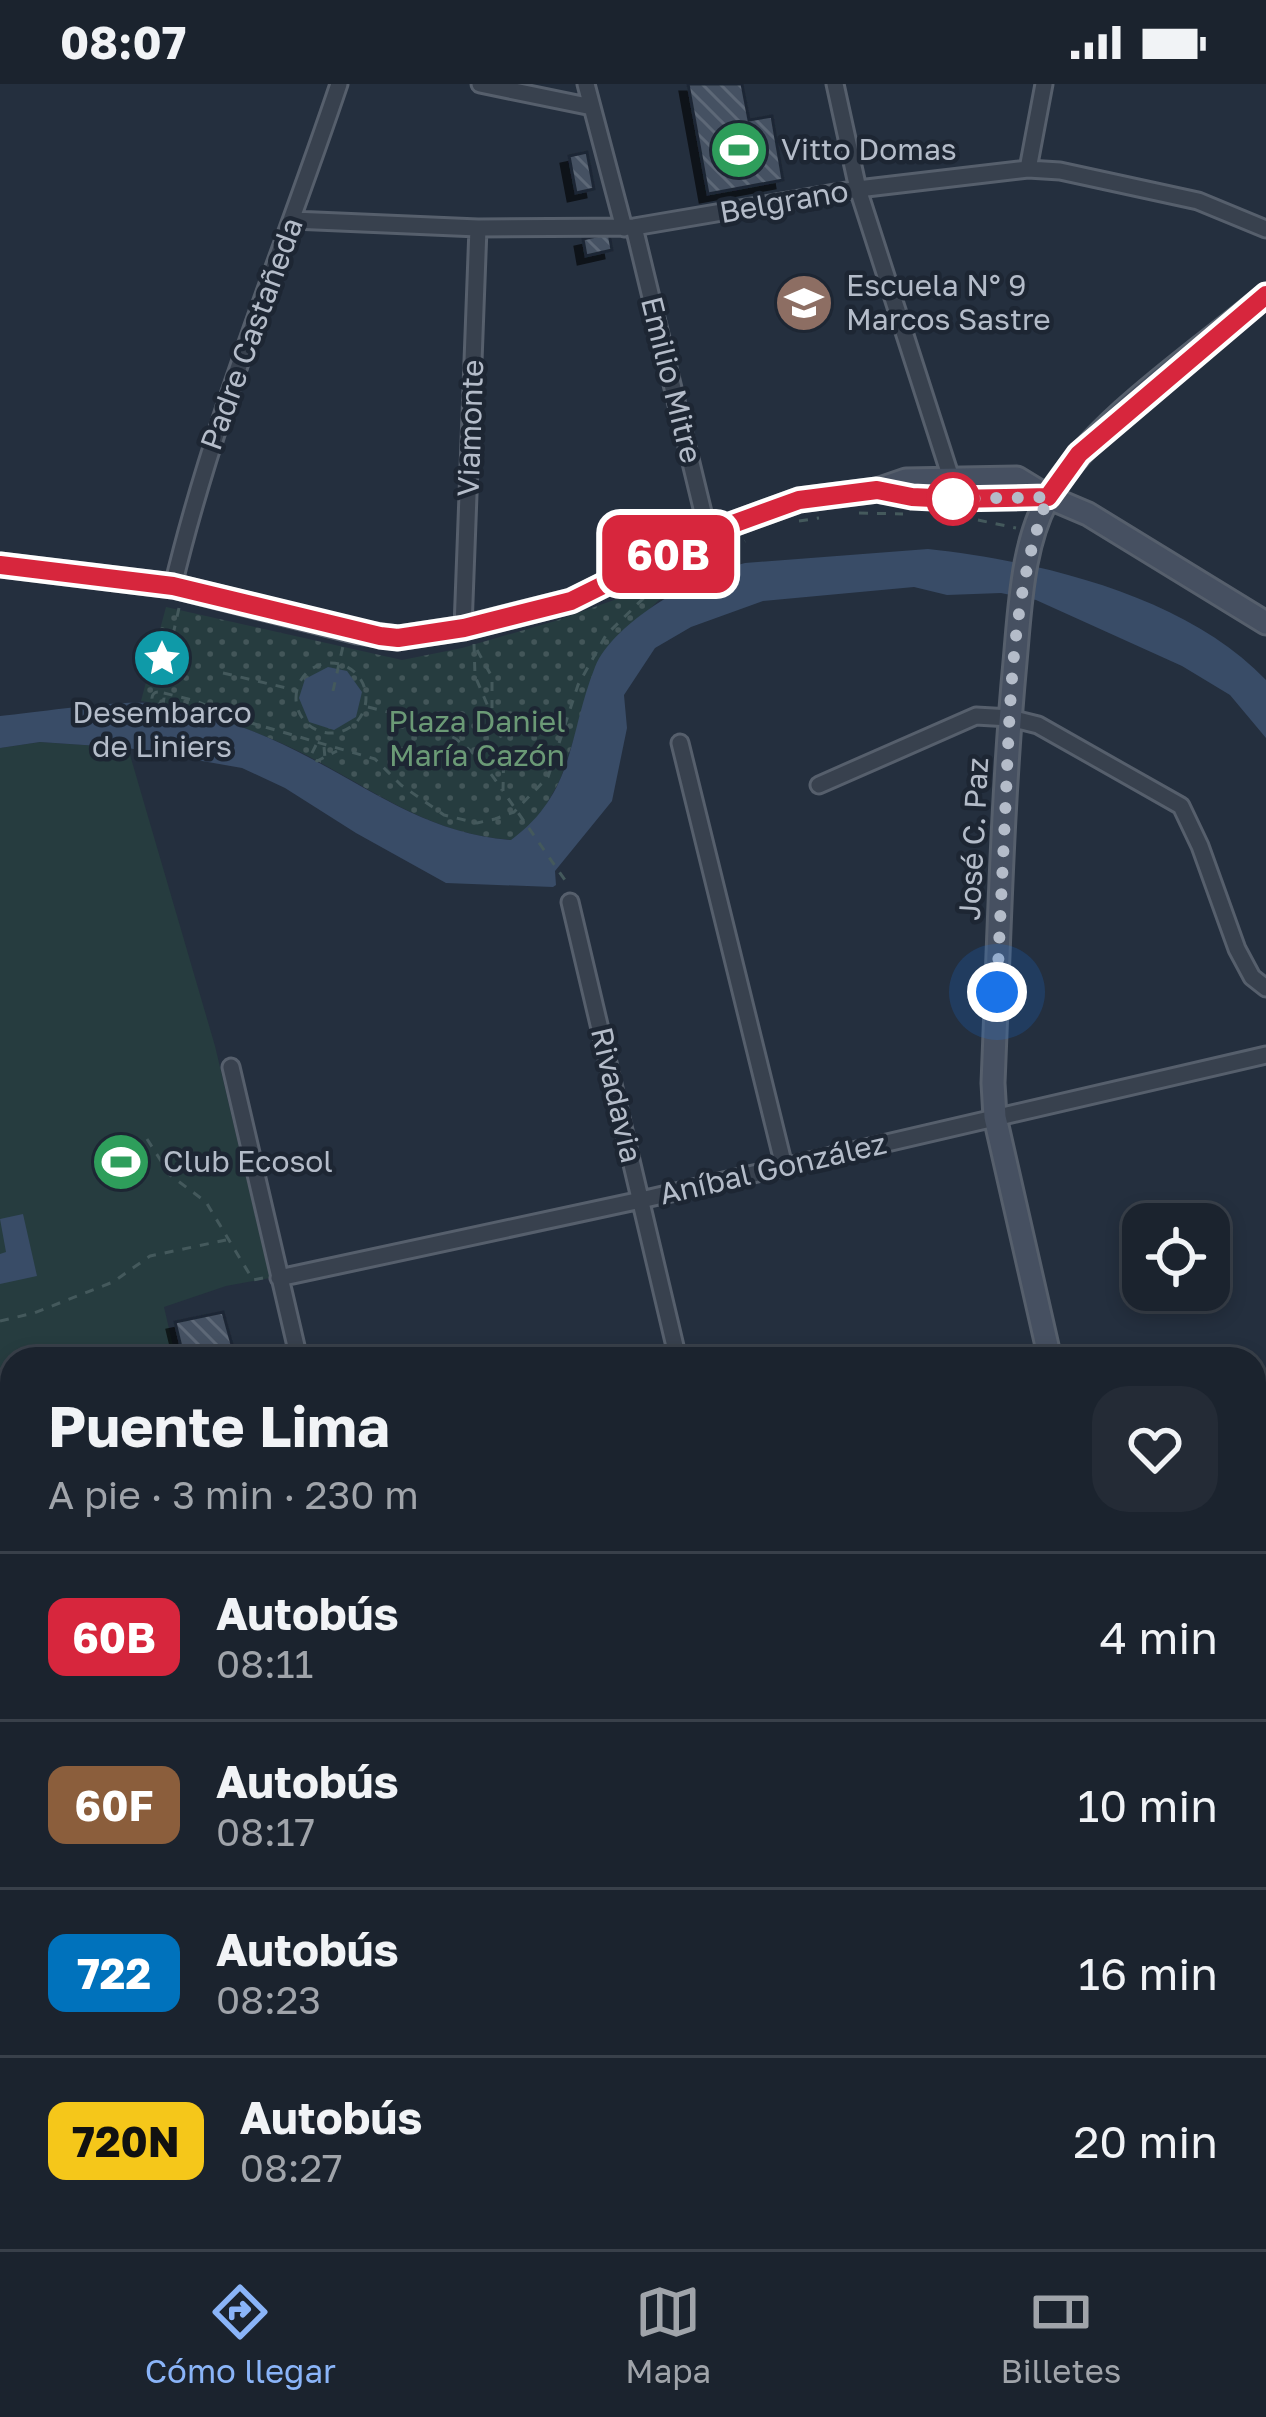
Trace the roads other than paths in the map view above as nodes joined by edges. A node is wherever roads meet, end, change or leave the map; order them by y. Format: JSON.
{"nodes":[{"id":1,"x":339,"y":84,"type":"edge"},
{"id":2,"x":480,"y":84,"type":"edge"},
{"id":3,"x":586,"y":84,"type":"edge"},
{"id":4,"x":836,"y":84,"type":"edge"},
{"id":5,"x":1044,"y":84,"type":"edge"},
{"id":6,"x":592,"y":107,"type":"junction"},
{"id":7,"x":1028,"y":169,"type":"junction"},
{"id":8,"x":858,"y":189,"type":"junction"},
{"id":9,"x":293,"y":220,"type":"junction"},
{"id":10,"x":628,"y":227,"type":"junction"},
{"id":11,"x":478,"y":228,"type":"junction"},
{"id":12,"x":1266,"y":229,"type":"edge"},
{"id":13,"x":1266,"y":295,"type":"edge"},
{"id":14,"x":950,"y":478,"type":"junction"},
{"id":15,"x":877,"y":490,"type":"junction"},
{"id":16,"x":1048,"y":497,"type":"junction"},
{"id":17,"x":708,"y":533,"type":"junction"},
{"id":18,"x":0,"y":565,"type":"edge"},
{"id":19,"x":173,"y":586,"type":"junction"},
{"id":20,"x":1266,"y":622,"type":"edge"},
{"id":21,"x":464,"y":628,"type":"junction"},
{"id":22,"x":1010,"y":718,"type":"junction"},
{"id":23,"x":680,"y":743,"type":"dead end"},
{"id":24,"x":819,"y":785,"type":"dead end"},
{"id":25,"x":570,"y":902,"type":"dead end"},
{"id":26,"x":1266,"y":988,"type":"edge"},
{"id":27,"x":1266,"y":1055,"type":"edge"},
{"id":28,"x":231,"y":1067,"type":"dead end"},
{"id":29,"x":995,"y":1117,"type":"junction"},
{"id":30,"x":784,"y":1166,"type":"junction"},
{"id":31,"x":641,"y":1200,"type":"junction"},
{"id":32,"x":279,"y":1278,"type":"junction"},
{"id":33,"x":296,"y":1347,"type":"edge"},
{"id":34,"x":675,"y":1347,"type":"edge"},
{"id":35,"x":1047,"y":1347,"type":"edge"}],
"edges":[{"from":1,"to":9,"type":"street","name":"Padre Castañeda"},
{"from":2,"to":6,"type":"street"},
{"from":3,"to":6,"type":"street","name":"Emilio Mitre"},
{"from":4,"to":8,"type":"street"},
{"from":5,"to":7,"type":"street"},
{"from":6,"to":10,"type":"street","name":"Emilio Mitre"},
{"from":7,"to":8,"type":"street","name":"Belgrano"},
{"from":7,"to":12,"type":"street","name":"Belgrano"},
{"from":8,"to":10,"type":"street","name":"Belgrano"},
{"from":8,"to":14,"type":"street"},
{"from":9,"to":11,"type":"street","name":"Belgrano"},
{"from":9,"to":19,"type":"street","name":"Padre Castañeda"},
{"from":10,"to":11,"type":"street","name":"Belgrano"},
{"from":10,"to":17,"type":"street","name":"Emilio Mitre"},
{"from":11,"to":21,"type":"street","name":"Viamonte"},
{"from":13,"to":16,"type":"main road","name":"José C. Paz"},
{"from":14,"to":15,"type":"main road"},
{"from":14,"to":16,"type":"main road"},
{"from":15,"to":16,"type":"main road"},
{"from":15,"to":17,"type":"main road"},
{"from":16,"to":20,"type":"main road"},
{"from":16,"to":22,"type":"main road","name":"José C. Paz"},
{"from":17,"to":21,"type":"main road"},
{"from":18,"to":19,"type":"main road"},
{"from":19,"to":21,"type":"main road"},
{"from":22,"to":24,"type":"street"},
{"from":22,"to":26,"type":"street"},
{"from":22,"to":29,"type":"main road","name":"José C. Paz"},
{"from":23,"to":30,"type":"street"},
{"from":25,"to":31,"type":"street","name":"Rivadavia"},
{"from":27,"to":29,"type":"street","name":"Aníbal González"},
{"from":28,"to":32,"type":"street"},
{"from":29,"to":30,"type":"street","name":"Aníbal González"},
{"from":29,"to":35,"type":"main road","name":"José C. Paz"},
{"from":30,"to":31,"type":"street","name":"Aníbal González"},
{"from":31,"to":32,"type":"street","name":"Aníbal González"},
{"from":31,"to":34,"type":"street","name":"Rivadavia"},
{"from":32,"to":33,"type":"street"}]}
